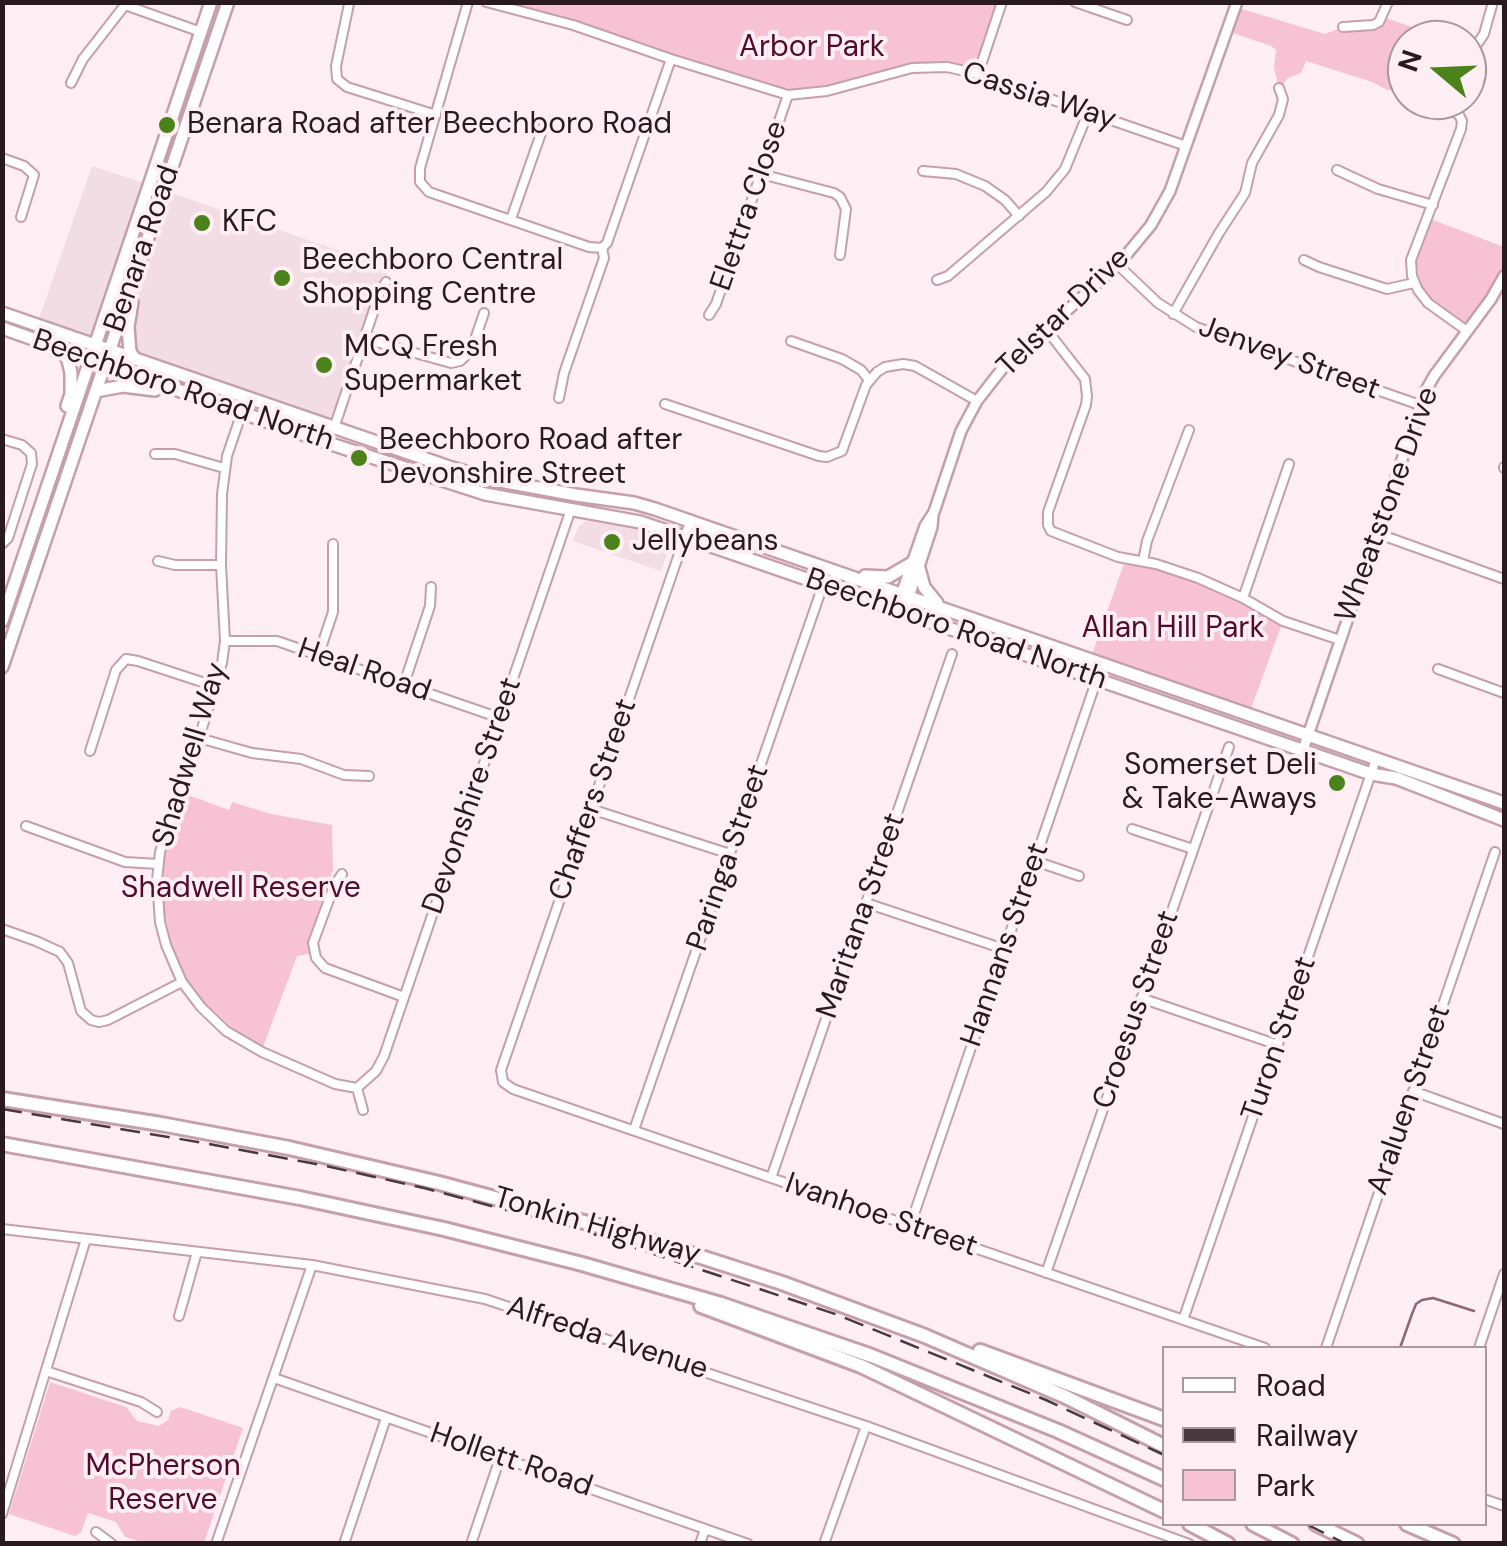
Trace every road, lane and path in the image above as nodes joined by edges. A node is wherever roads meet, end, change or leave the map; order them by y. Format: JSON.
{"nodes":[{"id":1,"x":211,"y":2,"type":"edge"},
{"id":2,"x":228,"y":2,"type":"edge"},
{"id":3,"x":468,"y":2,"type":"edge"},
{"id":4,"x":486,"y":2,"type":"edge"},
{"id":5,"x":1002,"y":2,"type":"edge"},
{"id":6,"x":1075,"y":2,"type":"edge"},
{"id":7,"x":1237,"y":2,"type":"edge"},
{"id":8,"x":1388,"y":2,"type":"edge"},
{"id":9,"x":124,"y":4,"type":"edge"},
{"id":10,"x":349,"y":4,"type":"edge"},
{"id":11,"x":1127,"y":20,"type":"dead end"},
{"id":12,"x":1343,"y":27,"type":"dead end"},
{"id":13,"x":201,"y":32,"type":"junction"},
{"id":14,"x":216,"y":37,"type":"junction"},
{"id":15,"x":672,"y":60,"type":"junction"},
{"id":16,"x":978,"y":74,"type":"junction"},
{"id":17,"x":71,"y":83,"type":"dead end"},
{"id":18,"x":1279,"y":88,"type":"dead end"},
{"id":19,"x":788,"y":95,"type":"junction"},
{"id":20,"x":1088,"y":113,"type":"junction"},
{"id":21,"x":436,"y":115,"type":"junction"},
{"id":22,"x":1462,"y":120,"type":"edge"},
{"id":23,"x":545,"y":122,"type":"dead end"},
{"id":24,"x":1186,"y":146,"type":"junction"},
{"id":25,"x":2,"y":158,"type":"edge"},
{"id":26,"x":1337,"y":170,"type":"dead end"},
{"id":27,"x":924,"y":172,"type":"dead end"},
{"id":28,"x":761,"y":174,"type":"junction"},
{"id":29,"x":154,"y":198,"type":"junction"},
{"id":30,"x":1432,"y":206,"type":"junction"},
{"id":31,"x":1019,"y":216,"type":"junction"},
{"id":32,"x":22,"y":217,"type":"dead end"},
{"id":33,"x":511,"y":220,"type":"junction"},
{"id":34,"x":602,"y":248,"type":"junction"},
{"id":35,"x":127,"y":251,"type":"junction"},
{"id":36,"x":840,"y":256,"type":"dead end"},
{"id":37,"x":1304,"y":260,"type":"dead end"},
{"id":38,"x":1118,"y":265,"type":"junction"},
{"id":39,"x":140,"y":268,"type":"junction"},
{"id":40,"x":1504,"y":276,"type":"edge"},
{"id":41,"x":938,"y":280,"type":"dead end"},
{"id":42,"x":386,"y":282,"type":"dead end"},
{"id":43,"x":1414,"y":283,"type":"junction"},
{"id":44,"x":2,"y":312,"type":"edge"},
{"id":45,"x":484,"y":313,"type":"dead end"},
{"id":46,"x":1173,"y":314,"type":"junction"},
{"id":47,"x":710,"y":315,"type":"dead end"},
{"id":48,"x":2,"y":328,"type":"edge"},
{"id":49,"x":1046,"y":329,"type":"junction"},
{"id":50,"x":1467,"y":331,"type":"junction"},
{"id":51,"x":365,"y":339,"type":"junction"},
{"id":52,"x":791,"y":341,"type":"dead end"},
{"id":53,"x":95,"y":344,"type":"junction"},
{"id":54,"x":60,"y":348,"type":"junction"},
{"id":55,"x":110,"y":350,"type":"junction"},
{"id":56,"x":90,"y":359,"type":"junction"},
{"id":57,"x":135,"y":359,"type":"junction"},
{"id":58,"x":104,"y":364,"type":"junction"},
{"id":59,"x":870,"y":380,"type":"junction"},
{"id":60,"x":96,"y":391,"type":"junction"},
{"id":61,"x":228,"y":392,"type":"junction"},
{"id":62,"x":558,"y":398,"type":"dead end"},
{"id":63,"x":977,"y":400,"type":"junction"},
{"id":64,"x":208,"y":401,"type":"junction"},
{"id":65,"x":265,"y":404,"type":"junction"},
{"id":66,"x":665,"y":404,"type":"dead end"},
{"id":67,"x":1420,"y":405,"type":"junction"},
{"id":68,"x":242,"y":412,"type":"junction"},
{"id":69,"x":334,"y":428,"type":"junction"},
{"id":70,"x":1190,"y":430,"type":"dead end"},
{"id":71,"x":312,"y":437,"type":"junction"},
{"id":72,"x":2,"y":438,"type":"edge"},
{"id":73,"x":352,"y":450,"type":"junction"},
{"id":74,"x":155,"y":454,"type":"dead end"},
{"id":75,"x":1289,"y":464,"type":"dead end"},
{"id":76,"x":224,"y":468,"type":"junction"},
{"id":77,"x":53,"y":474,"type":"junction"},
{"id":78,"x":576,"y":496,"type":"junction"},
{"id":79,"x":571,"y":510,"type":"junction"},
{"id":80,"x":54,"y":517,"type":"junction"},
{"id":81,"x":690,"y":522,"type":"junction"},
{"id":82,"x":1376,"y":533,"type":"junction"},
{"id":83,"x":686,"y":536,"type":"junction"},
{"id":84,"x":2,"y":544,"type":"edge"},
{"id":85,"x":333,"y":544,"type":"dead end"},
{"id":86,"x":24,"y":559,"type":"junction"},
{"id":87,"x":158,"y":561,"type":"dead end"},
{"id":88,"x":1143,"y":561,"type":"junction"},
{"id":89,"x":222,"y":564,"type":"junction"},
{"id":90,"x":915,"y":566,"type":"junction"},
{"id":91,"x":846,"y":574,"type":"junction"},
{"id":92,"x":1504,"y":579,"type":"edge"},
{"id":93,"x":823,"y":585,"type":"junction"},
{"id":94,"x":430,"y":586,"type":"dead end"},
{"id":95,"x":905,"y":594,"type":"junction"},
{"id":96,"x":1244,"y":598,"type":"junction"},
{"id":97,"x":942,"y":608,"type":"junction"},
{"id":98,"x":900,"y":610,"type":"junction"},
{"id":99,"x":2,"y":620,"type":"edge"},
{"id":100,"x":1340,"y":640,"type":"junction"},
{"id":101,"x":225,"y":641,"type":"junction"},
{"id":102,"x":319,"y":654,"type":"junction"},
{"id":103,"x":952,"y":654,"type":"dead end"},
{"id":104,"x":1102,"y":664,"type":"junction"},
{"id":105,"x":2,"y":667,"type":"edge"},
{"id":106,"x":1438,"y":669,"type":"dead end"},
{"id":107,"x":1098,"y":678,"type":"junction"},
{"id":108,"x":404,"y":684,"type":"junction"},
{"id":109,"x":214,"y":686,"type":"junction"},
{"id":110,"x":1504,"y":692,"type":"edge"},
{"id":111,"x":500,"y":718,"type":"junction"},
{"id":112,"x":1308,"y":735,"type":"junction"},
{"id":113,"x":199,"y":738,"type":"junction"},
{"id":114,"x":1229,"y":747,"type":"dead end"},
{"id":115,"x":1303,"y":750,"type":"junction"},
{"id":116,"x":90,"y":751,"type":"dead end"},
{"id":117,"x":1376,"y":758,"type":"junction"},
{"id":118,"x":1371,"y":774,"type":"junction"},
{"id":119,"x":369,"y":776,"type":"dead end"},
{"id":120,"x":1504,"y":803,"type":"edge"},
{"id":121,"x":592,"y":809,"type":"junction"},
{"id":122,"x":1504,"y":820,"type":"edge"},
{"id":123,"x":26,"y":826,"type":"dead end"},
{"id":124,"x":1132,"y":829,"type":"dead end"},
{"id":125,"x":1193,"y":849,"type":"junction"},
{"id":126,"x":1495,"y":852,"type":"dead end"},
{"id":127,"x":730,"y":854,"type":"junction"},
{"id":128,"x":1035,"y":861,"type":"junction"},
{"id":129,"x":158,"y":864,"type":"junction"},
{"id":130,"x":342,"y":874,"type":"dead end"},
{"id":131,"x":1079,"y":876,"type":"dead end"},
{"id":132,"x":866,"y":904,"type":"junction"},
{"id":133,"x":2,"y":929,"type":"edge"},
{"id":134,"x":1004,"y":950,"type":"junction"},
{"id":135,"x":182,"y":982,"type":"junction"},
{"id":136,"x":404,"y":997,"type":"junction"},
{"id":137,"x":1142,"y":998,"type":"junction"},
{"id":138,"x":1278,"y":1045,"type":"junction"},
{"id":139,"x":502,"y":1079,"type":"joint"},
{"id":140,"x":357,"y":1088,"type":"junction"},
{"id":141,"x":1413,"y":1092,"type":"junction"},
{"id":142,"x":2,"y":1099,"type":"edge"},
{"id":143,"x":363,"y":1110,"type":"dead end"},
{"id":144,"x":1504,"y":1124,"type":"edge"},
{"id":145,"x":634,"y":1130,"type":"junction"},
{"id":146,"x":2,"y":1144,"type":"edge"},
{"id":147,"x":771,"y":1178,"type":"junction"},
{"id":148,"x":910,"y":1226,"type":"junction"},
{"id":149,"x":2,"y":1229,"type":"edge"},
{"id":150,"x":86,"y":1240,"type":"junction"},
{"id":151,"x":196,"y":1252,"type":"junction"},
{"id":152,"x":312,"y":1265,"type":"junction"},
{"id":153,"x":1046,"y":1273,"type":"junction"},
{"id":154,"x":615,"y":1274,"type":"junction"},
{"id":155,"x":1504,"y":1274,"type":"edge"},
{"id":156,"x":179,"y":1316,"type":"dead end"},
{"id":157,"x":878,"y":1318,"type":"junction"},
{"id":158,"x":1183,"y":1320,"type":"junction"},
{"id":159,"x":1259,"y":1346,"type":"edge"},
{"id":160,"x":1327,"y":1346,"type":"edge"},
{"id":161,"x":1480,"y":1346,"type":"edge"},
{"id":162,"x":46,"y":1372,"type":"junction"},
{"id":163,"x":274,"y":1378,"type":"junction"},
{"id":164,"x":157,"y":1412,"type":"dead end"},
{"id":165,"x":386,"y":1418,"type":"junction"},
{"id":166,"x":1162,"y":1419,"type":"edge"},
{"id":167,"x":866,"y":1426,"type":"junction"},
{"id":168,"x":1162,"y":1445,"type":"edge"},
{"id":169,"x":500,"y":1458,"type":"junction"},
{"id":170,"x":2,"y":1468,"type":"edge"},
{"id":171,"x":14,"y":1472,"type":"junction"},
{"id":172,"x":1162,"y":1479,"type":"edge"},
{"id":173,"x":1162,"y":1510,"type":"edge"},
{"id":174,"x":2,"y":1514,"type":"edge"},
{"id":175,"x":1194,"y":1526,"type":"edge"},
{"id":176,"x":1257,"y":1526,"type":"edge"},
{"id":177,"x":1320,"y":1526,"type":"edge"},
{"id":178,"x":1412,"y":1526,"type":"edge"},
{"id":179,"x":705,"y":1529,"type":"junction"},
{"id":180,"x":96,"y":1532,"type":"dead end"},
{"id":181,"x":1160,"y":1532,"type":"junction"},
{"id":182,"x":112,"y":1544,"type":"edge"},
{"id":183,"x":216,"y":1544,"type":"edge"},
{"id":184,"x":344,"y":1544,"type":"edge"},
{"id":185,"x":471,"y":1544,"type":"edge"},
{"id":186,"x":700,"y":1544,"type":"edge"},
{"id":187,"x":748,"y":1544,"type":"edge"},
{"id":188,"x":824,"y":1544,"type":"edge"},
{"id":189,"x":1156,"y":1544,"type":"edge"},
{"id":190,"x":1189,"y":1544,"type":"edge"},
{"id":191,"x":1228,"y":1544,"type":"edge"},
{"id":192,"x":1292,"y":1544,"type":"edge"},
{"id":193,"x":1356,"y":1544,"type":"edge"},
{"id":194,"x":1453,"y":1544,"type":"edge"}],
"edges":[{"from":1,"to":13,"type":"main road","name":"Benara Road"},
{"from":2,"to":14,"type":"main road","name":"Benara Road"},
{"from":3,"to":21,"type":"street"},
{"from":4,"to":15,"type":"street","name":"Cassia Way"},
{"from":5,"to":16,"type":"street"},
{"from":6,"to":11,"type":"street"},
{"from":7,"to":24,"type":"street","name":"Telstar Drive"},
{"from":8,"to":12,"type":"street"},
{"from":9,"to":13,"type":"street"},
{"from":9,"to":17,"type":"street"},
{"from":10,"to":21,"type":"street"},
{"from":13,"to":14,"type":"main road"},
{"from":13,"to":29,"type":"main road","name":"Benara Road"},
{"from":14,"to":29,"type":"main road","name":"Benara Road"},
{"from":15,"to":19,"type":"street","name":"Cassia Way"},
{"from":15,"to":34,"type":"street"},
{"from":16,"to":19,"type":"street","name":"Cassia Way"},
{"from":16,"to":20,"type":"street","name":"Cassia Way"},
{"from":18,"to":46,"type":"street"},
{"from":19,"to":28,"type":"street","name":"Elettra Close"},
{"from":20,"to":24,"type":"street","name":"Cassia Way"},
{"from":20,"to":31,"type":"street"},
{"from":21,"to":33,"type":"street"},
{"from":22,"to":30,"type":"street"},
{"from":23,"to":33,"type":"street"},
{"from":24,"to":38,"type":"street","name":"Telstar Drive"},
{"from":25,"to":32,"type":"street"},
{"from":26,"to":30,"type":"street"},
{"from":27,"to":31,"type":"street"},
{"from":28,"to":36,"type":"street"},
{"from":28,"to":47,"type":"street","name":"Elettra Close"},
{"from":29,"to":35,"type":"main road","name":"Benara Road"},
{"from":29,"to":39,"type":"main road"},
{"from":30,"to":43,"type":"street"},
{"from":31,"to":41,"type":"street"},
{"from":33,"to":34,"type":"street"},
{"from":34,"to":62,"type":"street"},
{"from":35,"to":39,"type":"main road"},
{"from":35,"to":53,"type":"main road","name":"Benara Road"},
{"from":37,"to":43,"type":"street"},
{"from":38,"to":46,"type":"street","name":"Jenvey Street"},
{"from":38,"to":49,"type":"street","name":"Telstar Drive"},
{"from":39,"to":55,"type":"main road","name":"Benara Road"},
{"from":39,"to":57,"type":"main road"},
{"from":40,"to":50,"type":"street","name":"Wheatstone Drive"},
{"from":42,"to":51,"type":"street"},
{"from":43,"to":50,"type":"street"},
{"from":44,"to":53,"type":"main road","name":"Beechboro Road North"},
{"from":45,"to":51,"type":"street"},
{"from":46,"to":67,"type":"street","name":"Jenvey Street"},
{"from":48,"to":54,"type":"main road","name":"Beechboro Road North"},
{"from":49,"to":63,"type":"street","name":"Telstar Drive"},
{"from":49,"to":88,"type":"street"},
{"from":50,"to":67,"type":"street","name":"Wheatstone Drive"},
{"from":51,"to":69,"type":"street"},
{"from":52,"to":59,"type":"street"},
{"from":53,"to":55,"type":"main road","name":"Beechboro Road North"},
{"from":53,"to":56,"type":"main road","name":"Benara Road"},
{"from":54,"to":56,"type":"main road","name":"Beechboro Road North"},
{"from":54,"to":77,"type":"main road"},
{"from":55,"to":57,"type":"main road","name":"Beechboro Road North"},
{"from":55,"to":58,"type":"main road","name":"Benara Road"},
{"from":56,"to":58,"type":"main road","name":"Beechboro Road North"},
{"from":56,"to":77,"type":"main road","name":"Benara Road"},
{"from":57,"to":61,"type":"main road","name":"Beechboro Road North"},
{"from":58,"to":60,"type":"main road","name":"Benara Road"},
{"from":58,"to":64,"type":"main road","name":"Beechboro Road North"},
{"from":59,"to":63,"type":"street"},
{"from":59,"to":66,"type":"street"},
{"from":60,"to":64,"type":"main road"},
{"from":60,"to":80,"type":"main road","name":"Benara Road"},
{"from":61,"to":65,"type":"main road","name":"Beechboro Road North"},
{"from":61,"to":68,"type":"street"},
{"from":63,"to":90,"type":"street","name":"Telstar Drive"},
{"from":64,"to":68,"type":"main road","name":"Beechboro Road North"},
{"from":65,"to":68,"type":"street"},
{"from":65,"to":69,"type":"main road","name":"Beechboro Road North"},
{"from":67,"to":82,"type":"street","name":"Wheatstone Drive"},
{"from":68,"to":71,"type":"main road","name":"Beechboro Road North"},
{"from":68,"to":76,"type":"street","name":"Shadwell Way"},
{"from":69,"to":71,"type":"street"},
{"from":69,"to":73,"type":"street"},
{"from":69,"to":78,"type":"main road","name":"Beechboro Road North"},
{"from":70,"to":88,"type":"street"},
{"from":71,"to":73,"type":"main road","name":"Beechboro Road North"},
{"from":72,"to":84,"type":"street"},
{"from":73,"to":79,"type":"main road","name":"Beechboro Road North"},
{"from":74,"to":76,"type":"street"},
{"from":75,"to":96,"type":"street"},
{"from":76,"to":89,"type":"street","name":"Shadwell Way"},
{"from":77,"to":86,"type":"main road","name":"Benara Road"},
{"from":78,"to":79,"type":"street","name":"Devonshire Street"},
{"from":78,"to":81,"type":"main road","name":"Beechboro Road North"},
{"from":79,"to":83,"type":"main road","name":"Beechboro Road North"},
{"from":79,"to":111,"type":"street","name":"Devonshire Street"},
{"from":80,"to":86,"type":"main road"},
{"from":80,"to":105,"type":"main road","name":"Benara Road"},
{"from":81,"to":83,"type":"street","name":"Chaffers Street"},
{"from":81,"to":91,"type":"main road","name":"Beechboro Road North"},
{"from":82,"to":92,"type":"street"},
{"from":82,"to":100,"type":"street","name":"Wheatstone Drive"},
{"from":83,"to":93,"type":"main road","name":"Beechboro Road North"},
{"from":83,"to":121,"type":"street","name":"Chaffers Street"},
{"from":85,"to":102,"type":"street"},
{"from":86,"to":99,"type":"main road","name":"Benara Road"},
{"from":87,"to":89,"type":"street"},
{"from":88,"to":96,"type":"street"},
{"from":89,"to":101,"type":"street","name":"Shadwell Way"},
{"from":90,"to":91,"type":"main road"},
{"from":90,"to":95,"type":"street","name":"Telstar Drive"},
{"from":90,"to":97,"type":"main road"},
{"from":91,"to":95,"type":"main road","name":"Beechboro Road North"},
{"from":93,"to":98,"type":"main road","name":"Beechboro Road North"},
{"from":93,"to":127,"type":"street","name":"Paringa Street"},
{"from":94,"to":108,"type":"street"},
{"from":95,"to":97,"type":"main road","name":"Beechboro Road North"},
{"from":95,"to":98,"type":"street","name":"Telstar Drive"},
{"from":96,"to":100,"type":"street"},
{"from":97,"to":104,"type":"main road","name":"Beechboro Road North"},
{"from":98,"to":107,"type":"main road","name":"Beechboro Road North"},
{"from":100,"to":112,"type":"street","name":"Wheatstone Drive"},
{"from":101,"to":102,"type":"street","name":"Heal Road"},
{"from":101,"to":109,"type":"street","name":"Shadwell Way"},
{"from":102,"to":108,"type":"street","name":"Heal Road"},
{"from":103,"to":132,"type":"street","name":"Maritana Street"},
{"from":104,"to":107,"type":"street","name":"Hannans Street"},
{"from":104,"to":112,"type":"main road","name":"Beechboro Road North"},
{"from":106,"to":110,"type":"street"},
{"from":107,"to":115,"type":"main road","name":"Beechboro Road North"},
{"from":107,"to":128,"type":"street","name":"Hannans Street"},
{"from":108,"to":111,"type":"street","name":"Heal Road"},
{"from":109,"to":113,"type":"street","name":"Shadwell Way"},
{"from":109,"to":116,"type":"street"},
{"from":111,"to":136,"type":"street","name":"Devonshire Street"},
{"from":112,"to":115,"type":"street","name":"Wheatstone Drive"},
{"from":112,"to":117,"type":"main road","name":"Beechboro Road North"},
{"from":113,"to":119,"type":"street"},
{"from":113,"to":129,"type":"street","name":"Shadwell Way"},
{"from":114,"to":125,"type":"street","name":"Croesus Street"},
{"from":115,"to":118,"type":"main road","name":"Beechboro Road North"},
{"from":117,"to":118,"type":"street","name":"Turon Street"},
{"from":117,"to":120,"type":"main road","name":"Beechboro Road North"},
{"from":118,"to":122,"type":"main road","name":"Beechboro Road North"},
{"from":118,"to":138,"type":"street","name":"Turon Street"},
{"from":121,"to":127,"type":"street"},
{"from":121,"to":139,"type":"street","name":"Chaffers Street"},
{"from":123,"to":129,"type":"street"},
{"from":124,"to":125,"type":"street"},
{"from":125,"to":137,"type":"street","name":"Croesus Street"},
{"from":126,"to":141,"type":"street","name":"Araluen Street"},
{"from":127,"to":145,"type":"street","name":"Paringa Street"},
{"from":128,"to":131,"type":"street"},
{"from":128,"to":134,"type":"street","name":"Hannans Street"},
{"from":129,"to":135,"type":"street","name":"Shadwell Way"},
{"from":130,"to":136,"type":"street"},
{"from":132,"to":134,"type":"street"},
{"from":132,"to":147,"type":"street","name":"Maritana Street"},
{"from":133,"to":135,"type":"street"},
{"from":134,"to":148,"type":"street","name":"Hannans Street"},
{"from":135,"to":140,"type":"street","name":"Shadwell Way"},
{"from":136,"to":140,"type":"street","name":"Devonshire Street"},
{"from":137,"to":138,"type":"street"},
{"from":137,"to":153,"type":"street","name":"Croesus Street"},
{"from":138,"to":158,"type":"street","name":"Turon Street"},
{"from":139,"to":145,"type":"street","name":"Ivanhoe Street"},
{"from":140,"to":143,"type":"street"},
{"from":141,"to":144,"type":"street"},
{"from":141,"to":160,"type":"street","name":"Araluen Street"},
{"from":142,"to":157,"type":"highway","name":"Tonkin Highway"},
{"from":145,"to":147,"type":"street","name":"Ivanhoe Street"},
{"from":146,"to":154,"type":"highway","name":"Tonkin Highway"},
{"from":147,"to":148,"type":"street","name":"Ivanhoe Street"},
{"from":148,"to":153,"type":"street","name":"Ivanhoe Street"},
{"from":149,"to":150,"type":"street","name":"Alfreda Avenue"},
{"from":150,"to":151,"type":"street","name":"Alfreda Avenue"},
{"from":150,"to":162,"type":"street"},
{"from":151,"to":152,"type":"street","name":"Alfreda Avenue"},
{"from":151,"to":156,"type":"street"},
{"from":152,"to":163,"type":"street"},
{"from":152,"to":167,"type":"street","name":"Alfreda Avenue"},
{"from":153,"to":158,"type":"street","name":"Ivanhoe Street"},
{"from":154,"to":172,"type":"highway","name":"Tonkin Highway"},
{"from":154,"to":173,"type":"highway"},
{"from":155,"to":161,"type":"street"},
{"from":157,"to":166,"type":"highway"},
{"from":157,"to":168,"type":"highway","name":"Tonkin Highway"},
{"from":158,"to":159,"type":"street","name":"Ivanhoe Street"},
{"from":162,"to":164,"type":"street"},
{"from":162,"to":171,"type":"street"},
{"from":163,"to":165,"type":"street","name":"Hollett Road"},
{"from":163,"to":183,"type":"street"},
{"from":165,"to":169,"type":"street","name":"Hollett Road"},
{"from":165,"to":184,"type":"street"},
{"from":167,"to":181,"type":"street","name":"Alfreda Avenue"},
{"from":167,"to":188,"type":"street"},
{"from":169,"to":179,"type":"street","name":"Hollett Road"},
{"from":169,"to":185,"type":"street"},
{"from":170,"to":171,"type":"street"},
{"from":171,"to":174,"type":"street"},
{"from":175,"to":191,"type":"highway"},
{"from":176,"to":192,"type":"highway"},
{"from":177,"to":193,"type":"highway"},
{"from":178,"to":194,"type":"highway"},
{"from":179,"to":186,"type":"street"},
{"from":179,"to":187,"type":"street","name":"Hollett Road"},
{"from":180,"to":182,"type":"street"},
{"from":181,"to":189,"type":"street"},
{"from":181,"to":190,"type":"street","name":"Alfreda Avenue"}]}
